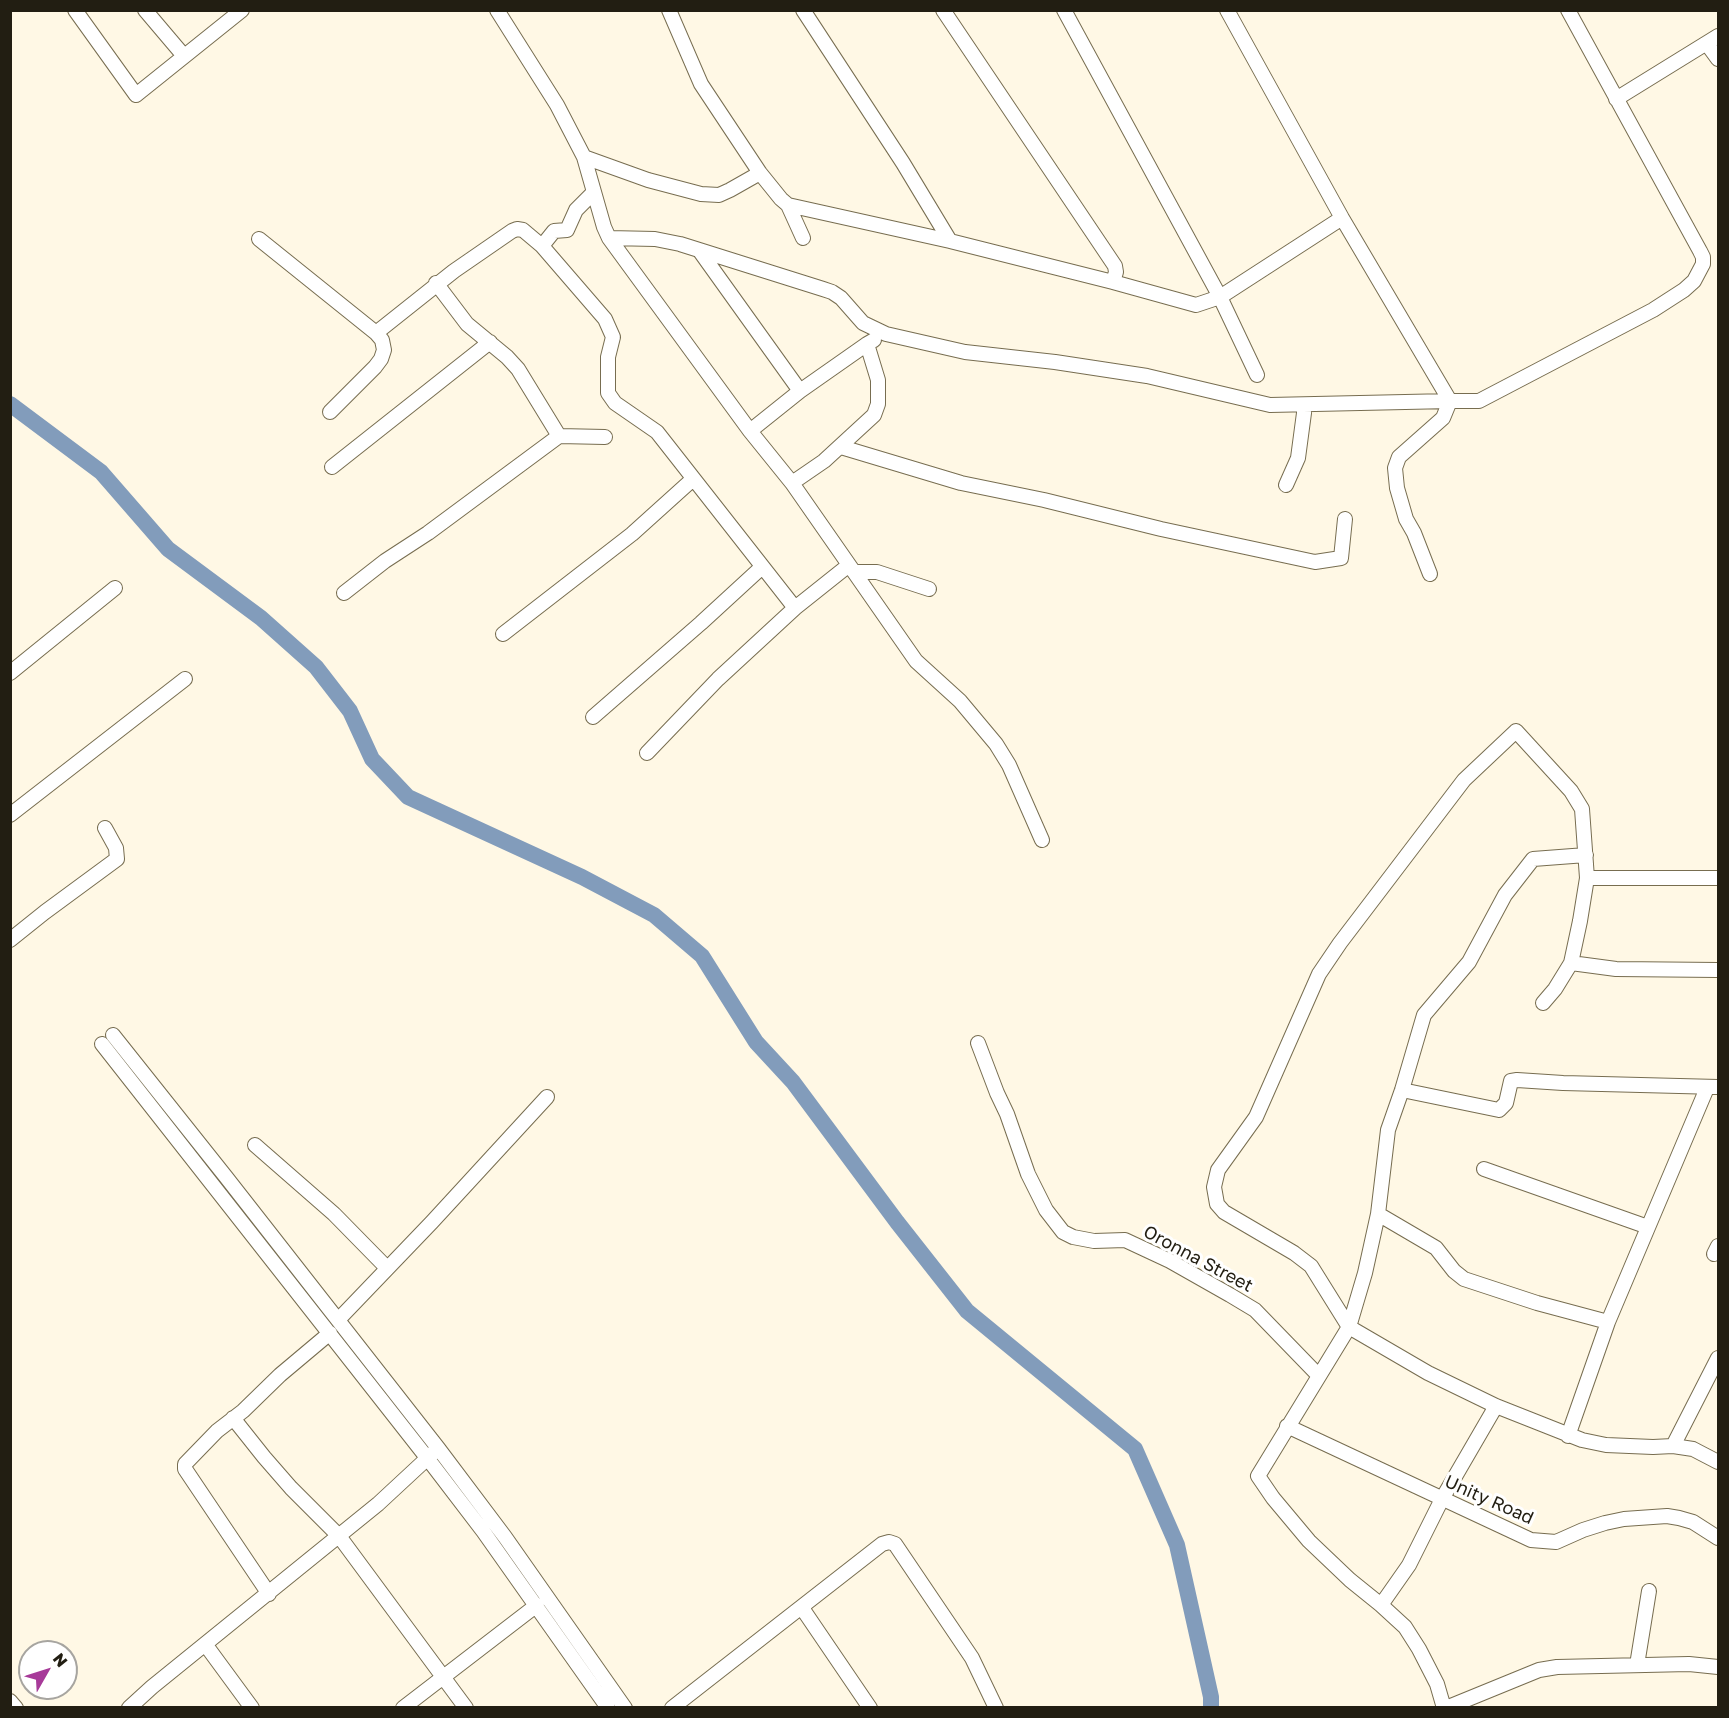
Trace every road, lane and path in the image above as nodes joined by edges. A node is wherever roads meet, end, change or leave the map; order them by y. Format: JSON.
{"nodes":[{"id":1,"x":75,"y":10,"type":"edge"},
{"id":2,"x":145,"y":10,"type":"edge"},
{"id":3,"x":242,"y":10,"type":"edge"},
{"id":4,"x":497,"y":10,"type":"edge"},
{"id":5,"x":669,"y":10,"type":"edge"},
{"id":6,"x":803,"y":10,"type":"edge"},
{"id":7,"x":943,"y":10,"type":"edge"},
{"id":8,"x":1064,"y":10,"type":"edge"},
{"id":9,"x":1227,"y":10,"type":"edge"},
{"id":10,"x":1568,"y":10,"type":"edge"},
{"id":11,"x":1713,"y":40,"type":"edge"},
{"id":12,"x":184,"y":56,"type":"junction"},
{"id":13,"x":1719,"y":59,"type":"edge"},
{"id":14,"x":1616,"y":99,"type":"junction"},
{"id":15,"x":584,"y":157,"type":"junction"},
{"id":16,"x":760,"y":173,"type":"junction"},
{"id":17,"x":594,"y":192,"type":"junction"},
{"id":18,"x":788,"y":205,"type":"junction"},
{"id":19,"x":1342,"y":218,"type":"junction"},
{"id":20,"x":609,"y":238,"type":"junction"},
{"id":21,"x":803,"y":238,"type":"dead end"},
{"id":22,"x":259,"y":239,"type":"dead end"},
{"id":23,"x":950,"y":241,"type":"junction"},
{"id":24,"x":542,"y":246,"type":"junction"},
{"id":25,"x":699,"y":250,"type":"junction"},
{"id":26,"x":1113,"y":282,"type":"junction"},
{"id":27,"x":436,"y":283,"type":"junction"},
{"id":28,"x":1220,"y":297,"type":"junction"},
{"id":29,"x":376,"y":333,"type":"junction"},
{"id":30,"x":886,"y":334,"type":"junction"},
{"id":31,"x":490,"y":342,"type":"junction"},
{"id":32,"x":867,"y":344,"type":"junction"},
{"id":33,"x":1257,"y":375,"type":"dead end"},
{"id":34,"x":800,"y":391,"type":"junction"},
{"id":35,"x":1450,"y":400,"type":"junction"},
{"id":36,"x":1304,"y":405,"type":"junction"},
{"id":37,"x":330,"y":411,"type":"dead end"},
{"id":38,"x":750,"y":430,"type":"junction"},
{"id":39,"x":559,"y":436,"type":"junction"},
{"id":40,"x":605,"y":437,"type":"dead end"},
{"id":41,"x":841,"y":447,"type":"junction"},
{"id":42,"x":332,"y":467,"type":"dead end"},
{"id":43,"x":693,"y":479,"type":"junction"},
{"id":44,"x":792,"y":483,"type":"junction"},
{"id":45,"x":1286,"y":485,"type":"dead end"},
{"id":46,"x":1345,"y":519,"type":"dead end"},
{"id":47,"x":762,"y":567,"type":"junction"},
{"id":48,"x":852,"y":569,"type":"junction"},
{"id":49,"x":1430,"y":574,"type":"dead end"},
{"id":50,"x":115,"y":588,"type":"dead end"},
{"id":51,"x":929,"y":589,"type":"dead end"},
{"id":52,"x":344,"y":593,"type":"dead end"},
{"id":53,"x":795,"y":608,"type":"junction"},
{"id":54,"x":503,"y":634,"type":"dead end"},
{"id":55,"x":10,"y":673,"type":"edge"},
{"id":56,"x":185,"y":679,"type":"dead end"},
{"id":57,"x":593,"y":717,"type":"dead end"},
{"id":58,"x":647,"y":753,"type":"dead end"},
{"id":59,"x":10,"y":815,"type":"edge"},
{"id":60,"x":105,"y":828,"type":"dead end"},
{"id":61,"x":1042,"y":840,"type":"dead end"},
{"id":62,"x":1586,"y":855,"type":"junction"},
{"id":63,"x":1587,"y":878,"type":"junction"},
{"id":64,"x":1719,"y":878,"type":"edge"},
{"id":65,"x":10,"y":940,"type":"edge"},
{"id":66,"x":1571,"y":963,"type":"junction"},
{"id":67,"x":1719,"y":970,"type":"edge"},
{"id":68,"x":1543,"y":1003,"type":"dead end"},
{"id":69,"x":978,"y":1043,"type":"dead end"},
{"id":70,"x":1713,"y":1087,"type":"edge"},
{"id":71,"x":1402,"y":1090,"type":"junction"},
{"id":72,"x":547,"y":1097,"type":"dead end"},
{"id":73,"x":255,"y":1145,"type":"dead end"},
{"id":74,"x":1484,"y":1169,"type":"dead end"},
{"id":75,"x":1378,"y":1214,"type":"junction"},
{"id":76,"x":1648,"y":1227,"type":"junction"},
{"id":77,"x":387,"y":1268,"type":"junction"},
{"id":78,"x":338,"y":1320,"type":"junction"},
{"id":79,"x":1608,"y":1322,"type":"junction"},
{"id":80,"x":1349,"y":1327,"type":"junction"},
{"id":81,"x":330,"y":1333,"type":"junction"},
{"id":82,"x":1719,"y":1358,"type":"edge"},
{"id":83,"x":1319,"y":1376,"type":"junction"},
{"id":84,"x":1496,"y":1406,"type":"junction"},
{"id":85,"x":233,"y":1418,"type":"junction"},
{"id":86,"x":1287,"y":1426,"type":"junction"},
{"id":87,"x":1568,"y":1436,"type":"junction"},
{"id":88,"x":1672,"y":1446,"type":"junction"},
{"id":89,"x":433,"y":1453,"type":"junction"},
{"id":90,"x":1719,"y":1462,"type":"edge"},
{"id":91,"x":1442,"y":1499,"type":"junction"},
{"id":92,"x":339,"y":1536,"type":"junction"},
{"id":93,"x":1719,"y":1538,"type":"edge"},
{"id":94,"x":1649,"y":1591,"type":"dead end"},
{"id":95,"x":269,"y":1594,"type":"junction"},
{"id":96,"x":537,"y":1605,"type":"junction"},
{"id":97,"x":1381,"y":1605,"type":"junction"},
{"id":98,"x":802,"y":1608,"type":"junction"},
{"id":99,"x":205,"y":1644,"type":"junction"},
{"id":100,"x":1637,"y":1665,"type":"junction"},
{"id":101,"x":1719,"y":1667,"type":"edge"},
{"id":102,"x":443,"y":1676,"type":"junction"},
{"id":103,"x":10,"y":1701,"type":"edge"},
{"id":104,"x":16,"y":1707,"type":"edge"},
{"id":105,"x":129,"y":1707,"type":"edge"},
{"id":106,"x":252,"y":1707,"type":"edge"},
{"id":107,"x":403,"y":1707,"type":"edge"},
{"id":108,"x":466,"y":1707,"type":"edge"},
{"id":109,"x":608,"y":1707,"type":"edge"},
{"id":110,"x":625,"y":1707,"type":"edge"},
{"id":111,"x":672,"y":1707,"type":"edge"},
{"id":112,"x":870,"y":1707,"type":"edge"},
{"id":113,"x":996,"y":1707,"type":"edge"},
{"id":114,"x":1445,"y":1707,"type":"edge"}],
"edges":[{"from":1,"to":12,"type":"street"},
{"from":2,"to":12,"type":"street"},
{"from":3,"to":12,"type":"street"},
{"from":4,"to":15,"type":"street"},
{"from":5,"to":16,"type":"street"},
{"from":6,"to":23,"type":"street"},
{"from":7,"to":26,"type":"street"},
{"from":8,"to":28,"type":"street"},
{"from":9,"to":19,"type":"street"},
{"from":10,"to":14,"type":"street"},
{"from":11,"to":13,"type":"street"},
{"from":11,"to":14,"type":"street"},
{"from":14,"to":35,"type":"street"},
{"from":15,"to":16,"type":"street"},
{"from":15,"to":17,"type":"street"},
{"from":16,"to":18,"type":"street"},
{"from":17,"to":20,"type":"street"},
{"from":17,"to":24,"type":"street"},
{"from":18,"to":21,"type":"street"},
{"from":18,"to":23,"type":"street"},
{"from":19,"to":28,"type":"street"},
{"from":19,"to":35,"type":"street"},
{"from":20,"to":25,"type":"street"},
{"from":20,"to":38,"type":"street"},
{"from":22,"to":29,"type":"street"},
{"from":23,"to":26,"type":"street"},
{"from":24,"to":27,"type":"street"},
{"from":24,"to":43,"type":"street"},
{"from":25,"to":30,"type":"street"},
{"from":25,"to":34,"type":"street"},
{"from":26,"to":28,"type":"street"},
{"from":27,"to":29,"type":"street"},
{"from":27,"to":31,"type":"street"},
{"from":28,"to":33,"type":"street"},
{"from":29,"to":37,"type":"street"},
{"from":30,"to":32,"type":"street"},
{"from":30,"to":36,"type":"street"},
{"from":31,"to":39,"type":"street"},
{"from":31,"to":42,"type":"street"},
{"from":32,"to":34,"type":"street"},
{"from":32,"to":41,"type":"street"},
{"from":34,"to":38,"type":"street"},
{"from":35,"to":36,"type":"street"},
{"from":35,"to":49,"type":"street"},
{"from":36,"to":45,"type":"street"},
{"from":38,"to":44,"type":"street"},
{"from":39,"to":40,"type":"street"},
{"from":39,"to":52,"type":"street"},
{"from":41,"to":44,"type":"street"},
{"from":41,"to":46,"type":"street"},
{"from":43,"to":47,"type":"street"},
{"from":43,"to":54,"type":"street"},
{"from":44,"to":48,"type":"street"},
{"from":47,"to":53,"type":"street"},
{"from":47,"to":57,"type":"street"},
{"from":48,"to":51,"type":"street"},
{"from":48,"to":53,"type":"street"},
{"from":48,"to":61,"type":"street"},
{"from":50,"to":55,"type":"street"},
{"from":53,"to":58,"type":"street"},
{"from":56,"to":59,"type":"street"},
{"from":60,"to":65,"type":"street"},
{"from":62,"to":63,"type":"street"},
{"from":62,"to":71,"type":"street"},
{"from":62,"to":80,"type":"street"},
{"from":63,"to":64,"type":"street"},
{"from":63,"to":66,"type":"street"},
{"from":66,"to":67,"type":"street"},
{"from":66,"to":68,"type":"street"},
{"from":69,"to":83,"type":"street","name":"Oronna Street"},
{"from":70,"to":71,"type":"street"},
{"from":70,"to":76,"type":"street"},
{"from":71,"to":75,"type":"street"},
{"from":72,"to":77,"type":"street"},
{"from":73,"to":77,"type":"street"},
{"from":74,"to":76,"type":"street"},
{"from":75,"to":79,"type":"street"},
{"from":75,"to":80,"type":"street"},
{"from":76,"to":79,"type":"street"},
{"from":77,"to":78,"type":"street"},
{"from":78,"to":81,"type":"street"},
{"from":78,"to":89,"type":"street"},
{"from":79,"to":87,"type":"street"},
{"from":80,"to":83,"type":"street"},
{"from":80,"to":84,"type":"street"},
{"from":81,"to":85,"type":"street"},
{"from":81,"to":89,"type":"street"},
{"from":82,"to":88,"type":"street"},
{"from":83,"to":86,"type":"street"},
{"from":84,"to":87,"type":"street"},
{"from":84,"to":91,"type":"street"},
{"from":85,"to":92,"type":"street"},
{"from":85,"to":95,"type":"street"},
{"from":86,"to":91,"type":"street","name":"Unity Road"},
{"from":86,"to":97,"type":"street"},
{"from":87,"to":88,"type":"street"},
{"from":88,"to":90,"type":"street"},
{"from":89,"to":92,"type":"street"},
{"from":89,"to":96,"type":"street"},
{"from":89,"to":110,"type":"street"},
{"from":91,"to":93,"type":"street","name":"Unity Road"},
{"from":91,"to":97,"type":"street"},
{"from":92,"to":95,"type":"street"},
{"from":92,"to":102,"type":"street"},
{"from":94,"to":100,"type":"street"},
{"from":95,"to":99,"type":"street"},
{"from":96,"to":102,"type":"street"},
{"from":96,"to":109,"type":"street"},
{"from":97,"to":114,"type":"street"},
{"from":98,"to":111,"type":"street"},
{"from":98,"to":112,"type":"street"},
{"from":98,"to":113,"type":"street"},
{"from":99,"to":105,"type":"street"},
{"from":99,"to":106,"type":"street"},
{"from":100,"to":101,"type":"street"},
{"from":100,"to":114,"type":"street"},
{"from":102,"to":107,"type":"street"},
{"from":102,"to":108,"type":"street"},
{"from":103,"to":104,"type":"street"}]}
